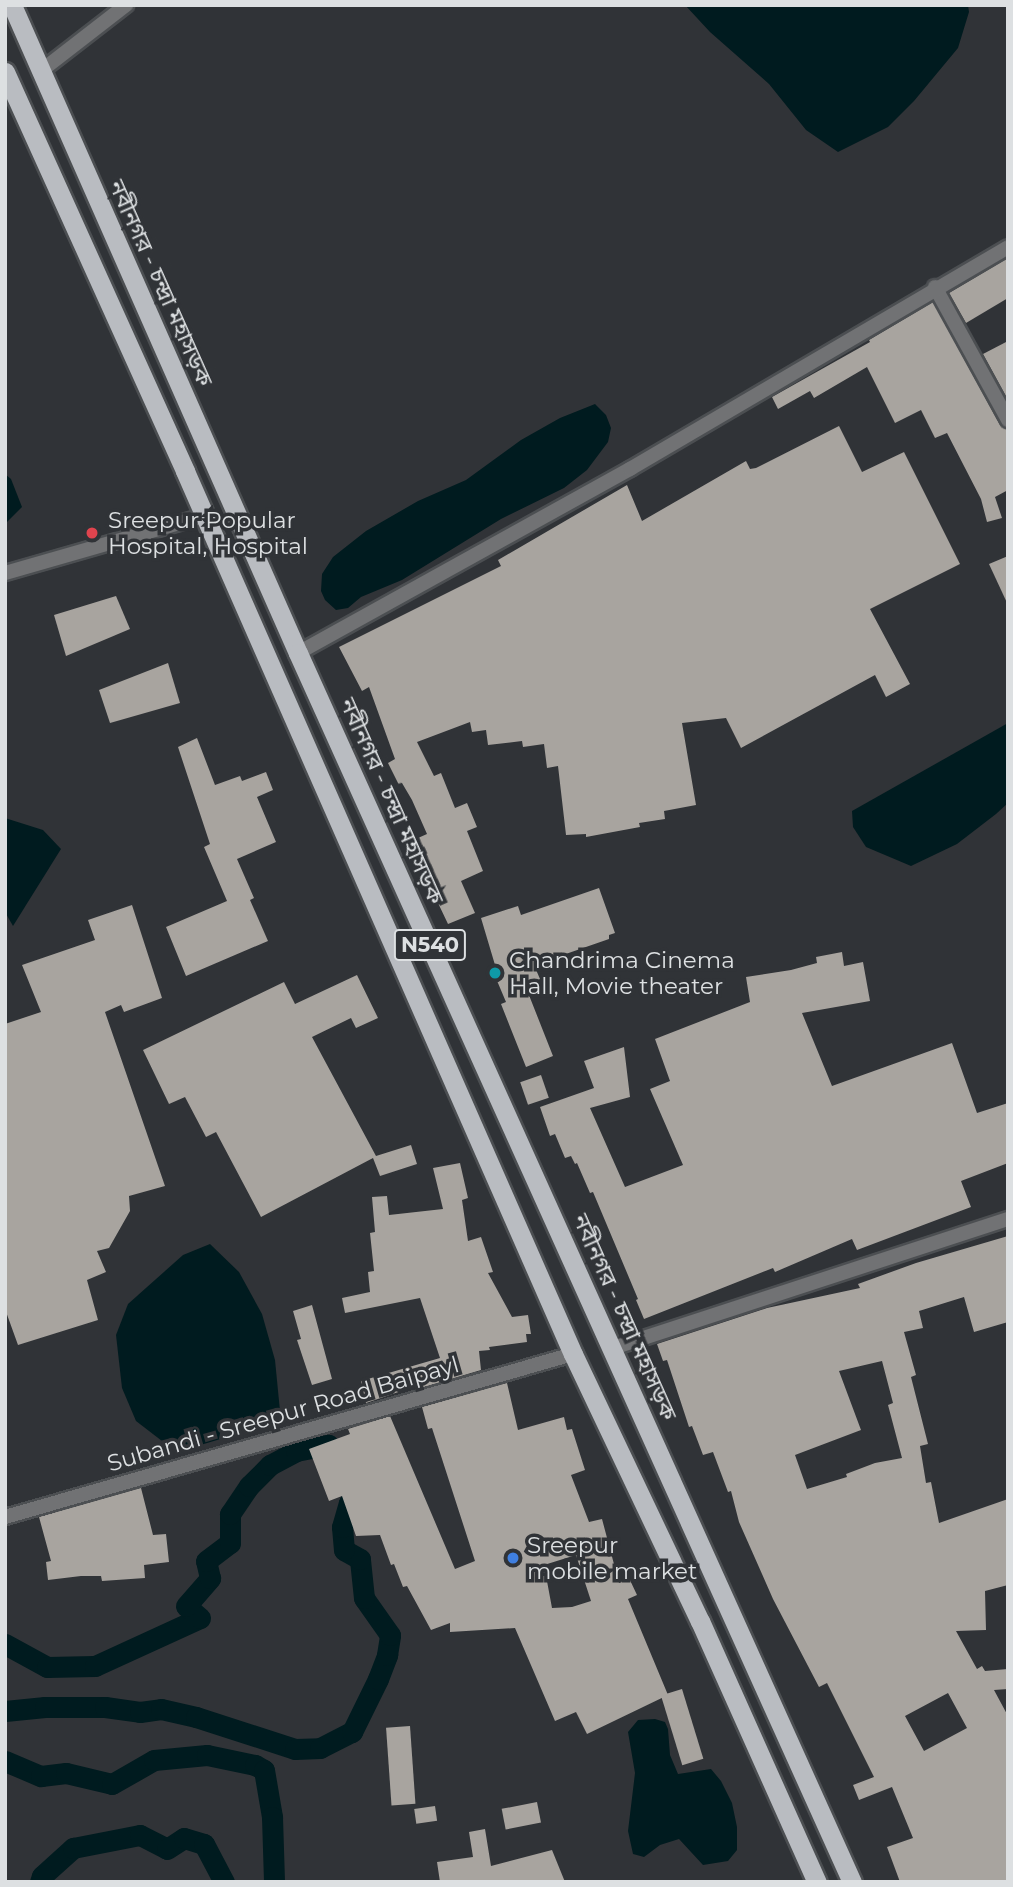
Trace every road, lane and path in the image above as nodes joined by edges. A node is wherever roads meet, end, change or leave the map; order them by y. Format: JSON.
{"nodes":[{"id":1,"x":12,"y":5,"type":"edge"},
{"id":2,"x":126,"y":5,"type":"edge"},
{"id":3,"x":41,"y":71,"type":"junction"},
{"id":4,"x":5,"y":72,"type":"edge"},
{"id":5,"x":1008,"y":247,"type":"edge"},
{"id":6,"x":935,"y":287,"type":"junction"},
{"id":7,"x":1008,"y":421,"type":"edge"},
{"id":8,"x":204,"y":516,"type":"junction"},
{"id":9,"x":5,"y":573,"type":"edge"},
{"id":10,"x":298,"y":653,"type":"junction"},
{"id":11,"x":1008,"y":1219,"type":"edge"},
{"id":12,"x":613,"y":1348,"type":"junction"},
{"id":13,"x":573,"y":1354,"type":"junction"},
{"id":14,"x":5,"y":1517,"type":"edge"},
{"id":15,"x":817,"y":1882,"type":"edge"},
{"id":16,"x":852,"y":1882,"type":"edge"}],
"edges":[{"from":1,"to":3,"type":"highway","name":"নবীনগর - চন্দ্রা মহাসড়ক","number":"N540"},
{"from":2,"to":3,"type":"street"},
{"from":3,"to":10,"type":"highway","name":"নবীনগর - চন্দ্রা মহাসড়ক","number":"N540"},
{"from":4,"to":8,"type":"highway","number":"N540"},
{"from":5,"to":6,"type":"street"},
{"from":6,"to":7,"type":"street"},
{"from":6,"to":10,"type":"street"},
{"from":8,"to":9,"type":"street"},
{"from":8,"to":13,"type":"highway","number":"N540"},
{"from":10,"to":12,"type":"highway","name":"নবীনগর - চন্দ্রা মহাসড়ক","number":"N540"},
{"from":11,"to":12,"type":"street"},
{"from":12,"to":16,"type":"highway","name":"নবীনগর - চন্দ্রা মহাসড়ক","number":"N540"},
{"from":13,"to":14,"type":"street","name":"Subandi - Sreepur Road Baipayl"},
{"from":13,"to":15,"type":"highway","number":"N540"}]}
